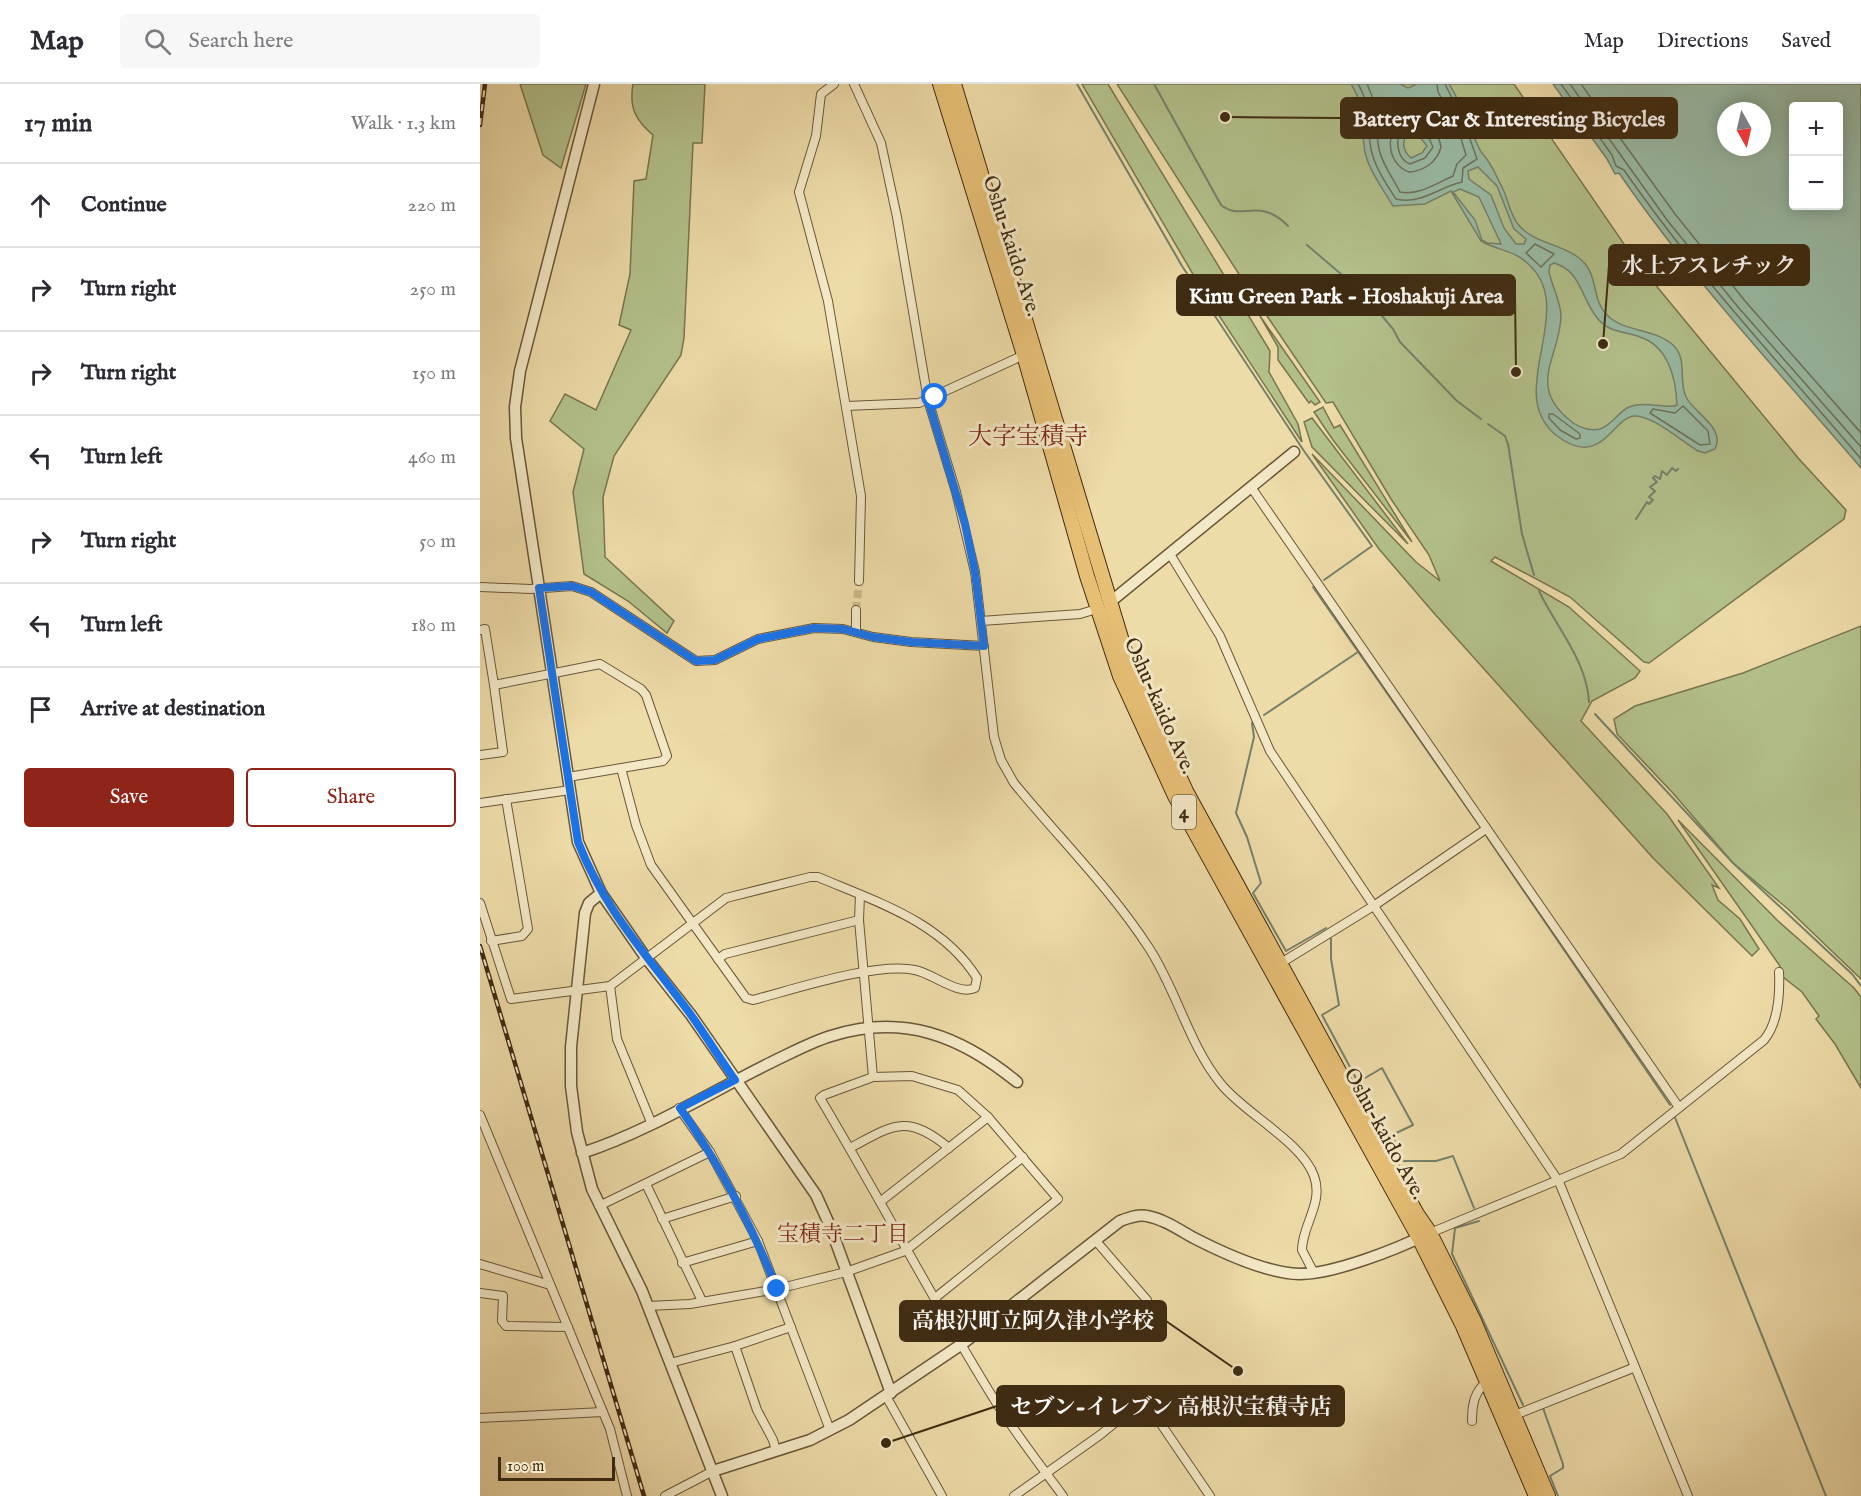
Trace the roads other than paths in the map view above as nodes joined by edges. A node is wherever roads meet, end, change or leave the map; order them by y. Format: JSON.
{"nodes":[{"id":1,"x":594,"y":84,"type":"edge"},
{"id":2,"x":834,"y":84,"type":"edge"},
{"id":3,"x":854,"y":84,"type":"edge"},
{"id":4,"x":940,"y":84,"type":"edge"},
{"id":5,"x":954,"y":84,"type":"edge"},
{"id":6,"x":1024,"y":355,"type":"junction"},
{"id":7,"x":928,"y":400,"type":"junction"},
{"id":8,"x":846,"y":406,"type":"junction"},
{"id":9,"x":1294,"y":452,"type":"dead end"},
{"id":10,"x":1251,"y":488,"type":"junction"},
{"id":11,"x":1170,"y":554,"type":"junction"},
{"id":12,"x":859,"y":581,"type":"tunnel mouth"},
{"id":13,"x":480,"y":587,"type":"edge"},
{"id":14,"x":539,"y":588,"type":"junction"},
{"id":15,"x":1103,"y":606,"type":"junction"},
{"id":16,"x":856,"y":610,"type":"tunnel mouth"},
{"id":17,"x":981,"y":621,"type":"junction"},
{"id":18,"x":480,"y":630,"type":"edge"},
{"id":19,"x":856,"y":632,"type":"junction"},
{"id":20,"x":984,"y":646,"type":"junction"},
{"id":21,"x":552,"y":673,"type":"junction"},
{"id":22,"x":494,"y":685,"type":"junction"},
{"id":23,"x":480,"y":755,"type":"edge"},
{"id":24,"x":621,"y":768,"type":"junction"},
{"id":25,"x":568,"y":777,"type":"junction"},
{"id":26,"x":570,"y":790,"type":"junction"},
{"id":27,"x":506,"y":799,"type":"junction"},
{"id":28,"x":480,"y":803,"type":"edge"},
{"id":29,"x":1486,"y":829,"type":"junction"},
{"id":30,"x":601,"y":893,"type":"junction"},
{"id":31,"x":860,"y":895,"type":"junction"},
{"id":32,"x":480,"y":903,"type":"edge"},
{"id":33,"x":1376,"y":905,"type":"junction"},
{"id":34,"x":859,"y":920,"type":"junction"},
{"id":35,"x":692,"y":923,"type":"junction"},
{"id":36,"x":491,"y":941,"type":"junction"},
{"id":37,"x":646,"y":958,"type":"junction"},
{"id":38,"x":718,"y":959,"type":"junction"},
{"id":39,"x":1281,"y":963,"type":"junction"},
{"id":40,"x":864,"y":971,"type":"junction"},
{"id":41,"x":1779,"y":972,"type":"dead end"},
{"id":42,"x":610,"y":986,"type":"junction"},
{"id":43,"x":577,"y":993,"type":"junction"},
{"id":44,"x":869,"y":1028,"type":"junction"},
{"id":45,"x":873,"y":1077,"type":"junction"},
{"id":46,"x":735,"y":1080,"type":"junction"},
{"id":47,"x":1017,"y":1082,"type":"dead end"},
{"id":48,"x":1678,"y":1106,"type":"junction"},
{"id":49,"x":680,"y":1108,"type":"junction"},
{"id":50,"x":480,"y":1115,"type":"edge"},
{"id":51,"x":988,"y":1117,"type":"junction"},
{"id":52,"x":651,"y":1122,"type":"junction"},
{"id":53,"x":850,"y":1148,"type":"junction"},
{"id":54,"x":949,"y":1148,"type":"junction"},
{"id":55,"x":710,"y":1152,"type":"junction"},
{"id":56,"x":582,"y":1153,"type":"junction"},
{"id":57,"x":1023,"y":1157,"type":"junction"},
{"id":58,"x":1559,"y":1182,"type":"junction"},
{"id":59,"x":646,"y":1184,"type":"junction"},
{"id":60,"x":735,"y":1196,"type":"junction"},
{"id":61,"x":880,"y":1202,"type":"junction"},
{"id":62,"x":599,"y":1206,"type":"junction"},
{"id":63,"x":662,"y":1219,"type":"junction"},
{"id":64,"x":1424,"y":1236,"type":"junction"},
{"id":65,"x":758,"y":1241,"type":"junction"},
{"id":66,"x":1096,"y":1241,"type":"junction"},
{"id":67,"x":905,"y":1251,"type":"junction"},
{"id":68,"x":682,"y":1263,"type":"junction"},
{"id":69,"x":480,"y":1264,"type":"edge"},
{"id":70,"x":846,"y":1272,"type":"junction"},
{"id":71,"x":1314,"y":1273,"type":"junction"},
{"id":72,"x":550,"y":1285,"type":"junction"},
{"id":73,"x":777,"y":1289,"type":"junction"},
{"id":74,"x":480,"y":1293,"type":"edge"},
{"id":75,"x":935,"y":1298,"type":"junction"},
{"id":76,"x":1147,"y":1300,"type":"dead end"},
{"id":77,"x":702,"y":1301,"type":"junction"},
{"id":78,"x":648,"y":1306,"type":"junction"},
{"id":79,"x":568,"y":1327,"type":"junction"},
{"id":80,"x":791,"y":1327,"type":"junction"},
{"id":81,"x":962,"y":1344,"type":"junction"},
{"id":82,"x":735,"y":1346,"type":"junction"},
{"id":83,"x":670,"y":1363,"type":"junction"},
{"id":84,"x":1634,"y":1368,"type":"junction"},
{"id":85,"x":1488,"y":1381,"type":"junction"},
{"id":86,"x":888,"y":1395,"type":"junction"},
{"id":87,"x":603,"y":1412,"type":"junction"},
{"id":88,"x":1515,"y":1415,"type":"junction"},
{"id":89,"x":480,"y":1418,"type":"edge"},
{"id":90,"x":1472,"y":1421,"type":"dead end"},
{"id":91,"x":830,"y":1430,"type":"junction"},
{"id":92,"x":776,"y":1450,"type":"junction"},
{"id":93,"x":713,"y":1471,"type":"junction"},
{"id":94,"x":1046,"y":1472,"type":"junction"},
{"id":95,"x":627,"y":1496,"type":"edge"},
{"id":96,"x":665,"y":1496,"type":"edge"},
{"id":97,"x":722,"y":1496,"type":"edge"},
{"id":98,"x":942,"y":1496,"type":"edge"},
{"id":99,"x":1014,"y":1496,"type":"edge"},
{"id":100,"x":1063,"y":1496,"type":"edge"},
{"id":101,"x":1210,"y":1496,"type":"edge"},
{"id":102,"x":1536,"y":1496,"type":"edge"},
{"id":103,"x":1548,"y":1496,"type":"edge"},
{"id":104,"x":1688,"y":1496,"type":"edge"}],
"edges":[{"from":1,"to":14,"type":"street"},
{"from":2,"to":8,"type":"street"},
{"from":3,"to":7,"type":"street"},
{"from":4,"to":6,"type":"highway","name":"Oshu-kaido Ave.","number":"4"},
{"from":5,"to":15,"type":"highway","name":"Oshu-kaido Ave.","number":"4"},
{"from":6,"to":7,"type":"street"},
{"from":6,"to":15,"type":"highway","name":"Oshu-kaido Ave.","number":"4"},
{"from":7,"to":8,"type":"street"},
{"from":7,"to":17,"type":"street"},
{"from":8,"to":12,"type":"street"},
{"from":9,"to":10,"type":"street"},
{"from":10,"to":11,"type":"street"},
{"from":10,"to":29,"type":"street"},
{"from":11,"to":15,"type":"street"},
{"from":11,"to":33,"type":"street"},
{"from":13,"to":14,"type":"street"},
{"from":14,"to":19,"type":"street"},
{"from":14,"to":21,"type":"street"},
{"from":15,"to":17,"type":"street"},
{"from":15,"to":39,"type":"highway","name":"Oshu-kaido Ave.","number":"4"},
{"from":15,"to":64,"type":"highway","name":"Oshu-kaido Ave.","number":"4"},
{"from":16,"to":19,"type":"street"},
{"from":17,"to":20,"type":"street"},
{"from":18,"to":22,"type":"street"},
{"from":19,"to":20,"type":"street"},
{"from":20,"to":71,"type":"street"},
{"from":21,"to":22,"type":"street"},
{"from":21,"to":24,"type":"street"},
{"from":21,"to":25,"type":"street"},
{"from":22,"to":23,"type":"street"},
{"from":24,"to":25,"type":"street"},
{"from":24,"to":35,"type":"street"},
{"from":25,"to":26,"type":"street"},
{"from":26,"to":27,"type":"street"},
{"from":26,"to":30,"type":"street"},
{"from":27,"to":28,"type":"street"},
{"from":27,"to":36,"type":"street"},
{"from":29,"to":33,"type":"street"},
{"from":29,"to":48,"type":"street"},
{"from":30,"to":37,"type":"street"},
{"from":30,"to":43,"type":"street"},
{"from":31,"to":34,"type":"street"},
{"from":31,"to":35,"type":"street"},
{"from":31,"to":40,"type":"street"},
{"from":32,"to":36,"type":"street"},
{"from":33,"to":39,"type":"street"},
{"from":33,"to":58,"type":"street"},
{"from":34,"to":38,"type":"street"},
{"from":34,"to":40,"type":"street"},
{"from":35,"to":37,"type":"street"},
{"from":35,"to":38,"type":"street"},
{"from":36,"to":43,"type":"street"},
{"from":37,"to":42,"type":"street"},
{"from":37,"to":46,"type":"street"},
{"from":38,"to":40,"type":"street"},
{"from":39,"to":64,"type":"highway","name":"Oshu-kaido Ave.","number":"4"},
{"from":40,"to":44,"type":"street"},
{"from":41,"to":48,"type":"street"},
{"from":42,"to":43,"type":"street"},
{"from":42,"to":52,"type":"street"},
{"from":43,"to":56,"type":"street"},
{"from":44,"to":45,"type":"street"},
{"from":44,"to":46,"type":"street"},
{"from":44,"to":47,"type":"street"},
{"from":45,"to":51,"type":"street"},
{"from":45,"to":53,"type":"street"},
{"from":46,"to":49,"type":"street"},
{"from":46,"to":70,"type":"street"},
{"from":48,"to":58,"type":"street"},
{"from":49,"to":52,"type":"street"},
{"from":49,"to":55,"type":"street"},
{"from":50,"to":72,"type":"street"},
{"from":51,"to":54,"type":"street"},
{"from":51,"to":57,"type":"street"},
{"from":52,"to":56,"type":"street"},
{"from":53,"to":54,"type":"street"},
{"from":53,"to":61,"type":"street"},
{"from":54,"to":61,"type":"street"},
{"from":55,"to":59,"type":"street"},
{"from":55,"to":60,"type":"street"},
{"from":56,"to":62,"type":"street"},
{"from":57,"to":67,"type":"street"},
{"from":57,"to":75,"type":"street"},
{"from":58,"to":64,"type":"street"},
{"from":58,"to":84,"type":"street"},
{"from":59,"to":62,"type":"street"},
{"from":59,"to":63,"type":"street"},
{"from":60,"to":63,"type":"street"},
{"from":60,"to":65,"type":"street"},
{"from":61,"to":67,"type":"street"},
{"from":62,"to":78,"type":"street"},
{"from":63,"to":68,"type":"street"},
{"from":64,"to":71,"type":"street"},
{"from":64,"to":85,"type":"highway","name":"Oshu-kaido Ave.","number":"4"},
{"from":64,"to":88,"type":"highway","name":"Oshu-kaido Ave.","number":"4"},
{"from":65,"to":68,"type":"street"},
{"from":65,"to":73,"type":"street"},
{"from":66,"to":71,"type":"street"},
{"from":66,"to":76,"type":"street"},
{"from":66,"to":81,"type":"street"},
{"from":67,"to":70,"type":"street"},
{"from":67,"to":75,"type":"street"},
{"from":68,"to":77,"type":"street"},
{"from":69,"to":72,"type":"street"},
{"from":70,"to":73,"type":"street"},
{"from":70,"to":86,"type":"street"},
{"from":72,"to":79,"type":"street"},
{"from":73,"to":77,"type":"street"},
{"from":73,"to":80,"type":"street"},
{"from":74,"to":79,"type":"street"},
{"from":75,"to":81,"type":"street"},
{"from":77,"to":78,"type":"street"},
{"from":78,"to":83,"type":"street"},
{"from":79,"to":87,"type":"street"},
{"from":80,"to":82,"type":"street"},
{"from":80,"to":91,"type":"street"},
{"from":81,"to":86,"type":"street"},
{"from":81,"to":94,"type":"street"},
{"from":82,"to":83,"type":"street"},
{"from":82,"to":92,"type":"street"},
{"from":83,"to":93,"type":"street"},
{"from":84,"to":88,"type":"street"},
{"from":84,"to":104,"type":"street"},
{"from":85,"to":90,"type":"street"},
{"from":85,"to":102,"type":"highway","name":"Oshu-kaido Ave.","number":"4"},
{"from":86,"to":91,"type":"street"},
{"from":86,"to":98,"type":"street"},
{"from":87,"to":89,"type":"street"},
{"from":87,"to":95,"type":"street"},
{"from":88,"to":103,"type":"highway","name":"Oshu-kaido Ave.","number":"4"},
{"from":91,"to":92,"type":"street"},
{"from":92,"to":93,"type":"street"},
{"from":93,"to":96,"type":"street"},
{"from":93,"to":97,"type":"street"},
{"from":94,"to":99,"type":"street"},
{"from":94,"to":100,"type":"street"},
{"from":94,"to":101,"type":"street"}]}
